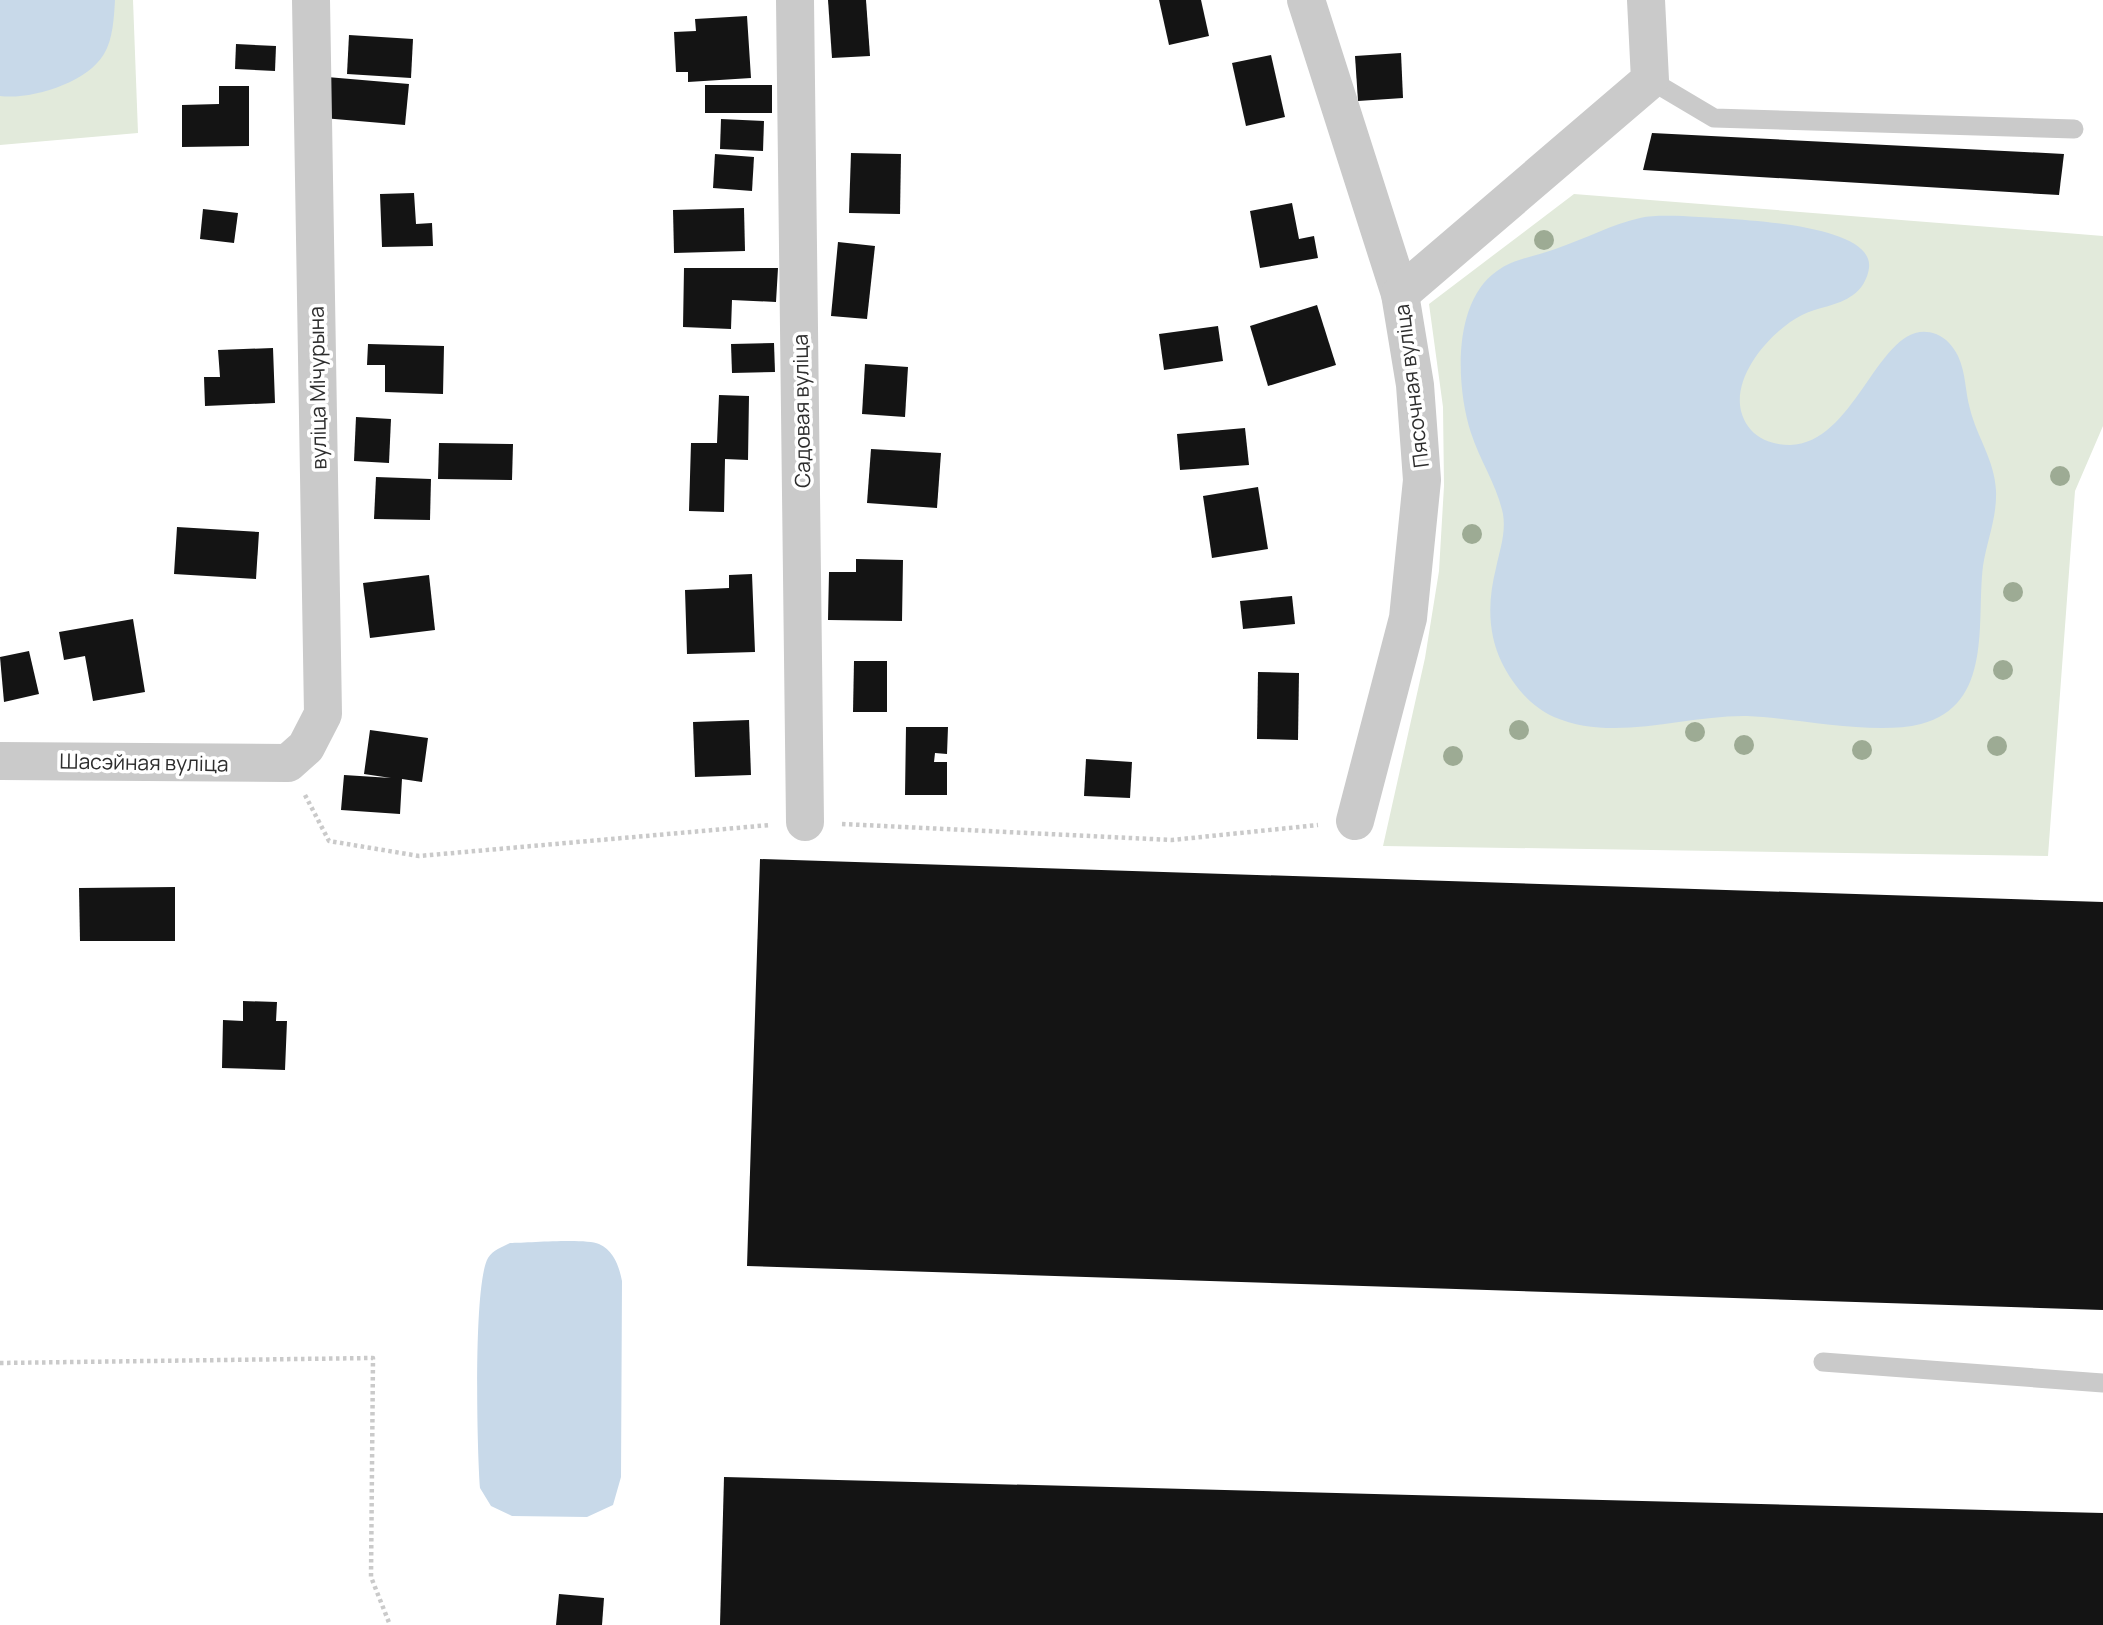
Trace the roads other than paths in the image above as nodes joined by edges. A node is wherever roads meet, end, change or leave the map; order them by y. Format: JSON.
{"nodes":[{"id":1,"x":310,"y":0,"type":"edge"},
{"id":2,"x":794,"y":0,"type":"edge"},
{"id":3,"x":1306,"y":0,"type":"edge"},
{"id":4,"x":1646,"y":0,"type":"edge"},
{"id":5,"x":1650,"y":80,"type":"junction"},
{"id":6,"x":2074,"y":129,"type":"dead end"},
{"id":7,"x":1400,"y":294,"type":"junction"},
{"id":8,"x":0,"y":761,"type":"edge"},
{"id":9,"x":288,"y":763,"type":"joint"},
{"id":10,"x":1355,"y":821,"type":"dead end"},
{"id":11,"x":805,"y":822,"type":"dead end"},
{"id":12,"x":1823,"y":1362,"type":"dead end"},
{"id":13,"x":2103,"y":1383,"type":"edge"}],
"edges":[{"from":1,"to":9,"type":"street","name":"вуліца Мічурына"},
{"from":2,"to":11,"type":"street","name":"Садовая вуліца"},
{"from":3,"to":7,"type":"street","name":"Пясочная вуліца"},
{"from":4,"to":5,"type":"street"},
{"from":5,"to":6,"type":"lane"},
{"from":5,"to":7,"type":"street"},
{"from":7,"to":10,"type":"street","name":"Пясочная вуліца"},
{"from":8,"to":9,"type":"street","name":"Шасэйная вуліца"},
{"from":12,"to":13,"type":"lane"}]}
